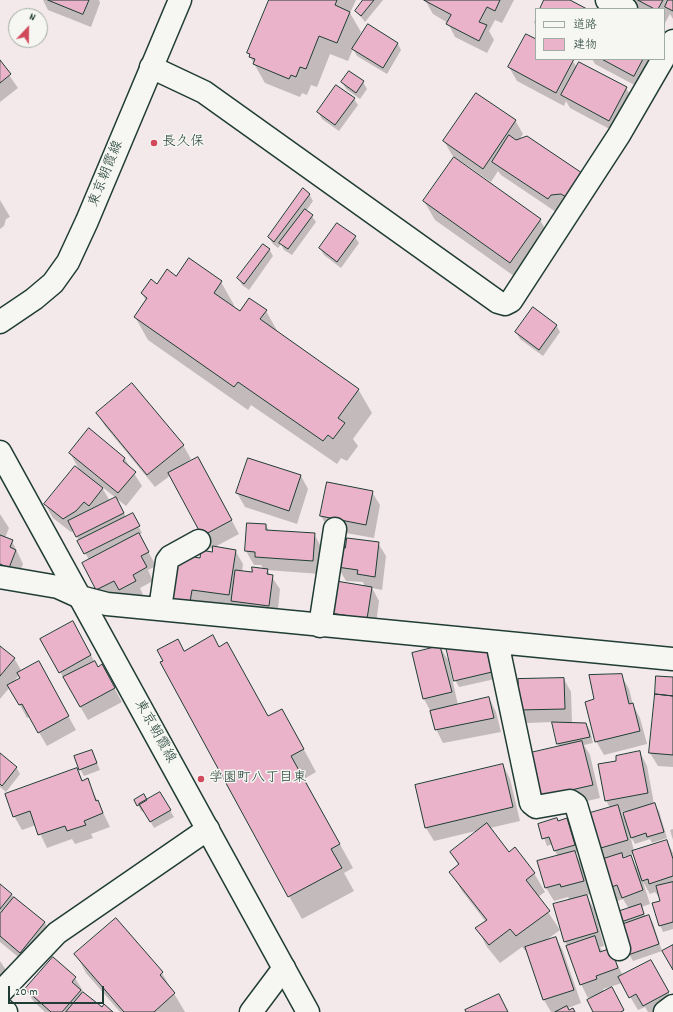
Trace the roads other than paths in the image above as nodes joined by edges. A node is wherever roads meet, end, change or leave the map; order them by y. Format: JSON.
{"nodes":[{"id":1,"x":180,"y":0,"type":"edge"},
{"id":2,"x":673,"y":41,"type":"edge"},
{"id":3,"x":665,"y":55,"type":"edge"},
{"id":4,"x":662,"y":60,"type":"edge"},
{"id":5,"x":151,"y":67,"type":"junction"},
{"id":6,"x":0,"y":322,"type":"edge"},
{"id":7,"x":0,"y":452,"type":"edge"},
{"id":8,"x":334,"y":529,"type":"dead end"},
{"id":9,"x":199,"y":541,"type":"dead end"},
{"id":10,"x":1,"y":578,"type":"edge"},
{"id":11,"x":80,"y":597,"type":"junction"},
{"id":12,"x":160,"y":609,"type":"junction"},
{"id":13,"x":320,"y":626,"type":"junction"},
{"id":14,"x":497,"y":642,"type":"junction"},
{"id":15,"x":673,"y":659,"type":"edge"},
{"id":16,"x":208,"y":829,"type":"junction"},
{"id":17,"x":619,"y":949,"type":"dead end"},
{"id":18,"x":284,"y":968,"type":"junction"},
{"id":19,"x":0,"y":994,"type":"edge"},
{"id":20,"x":673,"y":1006,"type":"edge"},
{"id":21,"x":0,"y":1007,"type":"edge"},
{"id":22,"x":6,"y":1012,"type":"edge"},
{"id":23,"x":251,"y":1012,"type":"edge"},
{"id":24,"x":308,"y":1012,"type":"edge"},
{"id":25,"x":665,"y":1012,"type":"edge"}],
"edges":[{"from":1,"to":5,"type":"street","name":"東京朝霞線"},
{"from":2,"to":3,"type":"street"},
{"from":4,"to":5,"type":"street"},
{"from":5,"to":6,"type":"street","name":"東京朝霞線"},
{"from":7,"to":11,"type":"street","name":"東京朝霞線"},
{"from":8,"to":13,"type":"street"},
{"from":9,"to":12,"type":"street"},
{"from":10,"to":11,"type":"street"},
{"from":11,"to":12,"type":"street"},
{"from":11,"to":16,"type":"street","name":"東京朝霞線"},
{"from":12,"to":13,"type":"street"},
{"from":13,"to":14,"type":"street"},
{"from":14,"to":15,"type":"street"},
{"from":14,"to":17,"type":"street"},
{"from":16,"to":18,"type":"street","name":"東京朝霞線"},
{"from":16,"to":19,"type":"street"},
{"from":18,"to":23,"type":"street"},
{"from":18,"to":24,"type":"street","name":"東京朝霞線"},
{"from":20,"to":25,"type":"street"},
{"from":21,"to":22,"type":"street"}]}
